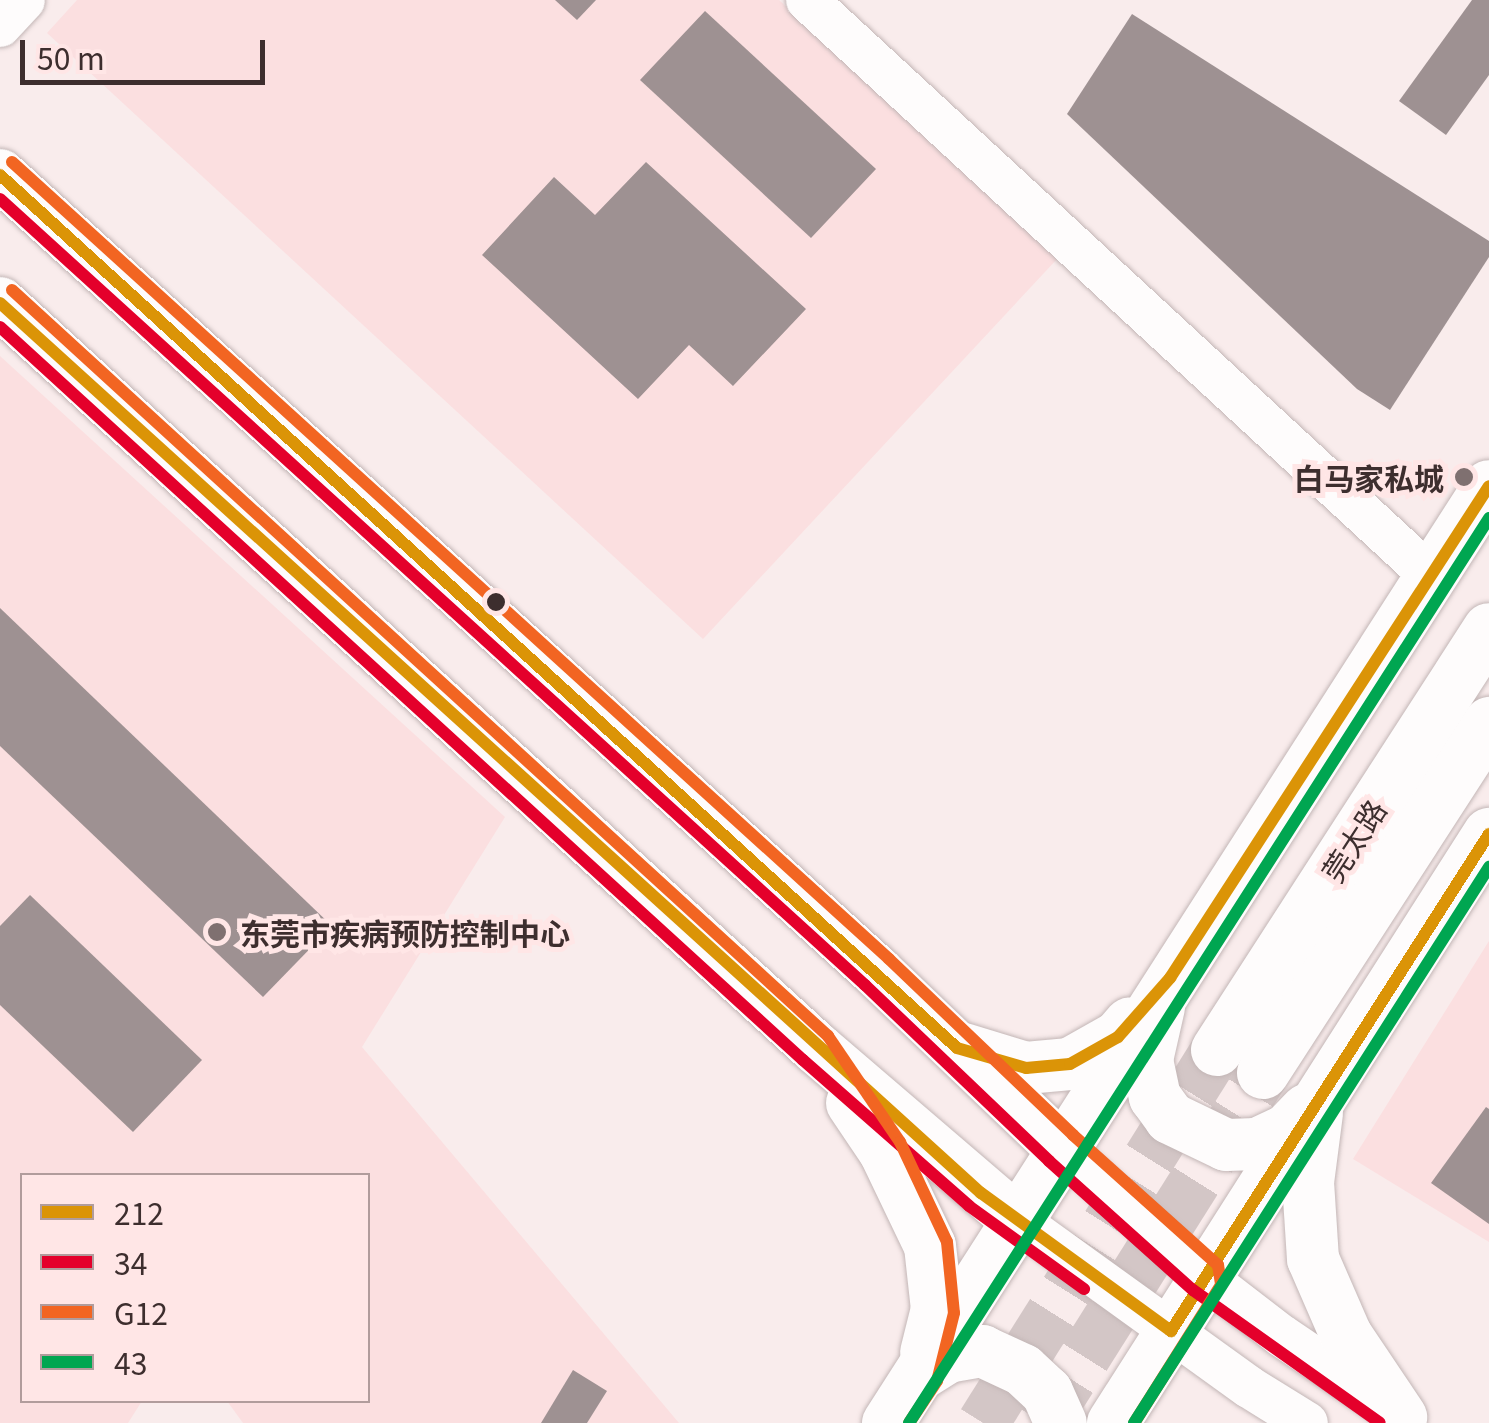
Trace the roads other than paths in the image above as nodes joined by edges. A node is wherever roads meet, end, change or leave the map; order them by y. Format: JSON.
{"nodes":[{"id":1,"x":24,"y":0,"type":"edge"},
{"id":2,"x":807,"y":0,"type":"edge"},
{"id":3,"x":0,"y":26,"type":"edge"},
{"id":4,"x":0,"y":175,"type":"edge"},
{"id":5,"x":0,"y":303,"type":"edge"},
{"id":6,"x":1489,"y":486,"type":"edge"},
{"id":7,"x":1431,"y":576,"type":"junction"},
{"id":8,"x":1489,"y":629,"type":"edge"},
{"id":9,"x":1489,"y":723,"type":"edge"},
{"id":10,"x":1489,"y":834,"type":"edge"},
{"id":11,"x":1170,"y":978,"type":"junction"},
{"id":12,"x":815,"y":1048,"type":"junction"},
{"id":13,"x":958,"y":1048,"type":"junction"},
{"id":14,"x":1217,"y":1050,"type":"tunnel mouth"},
{"id":15,"x":1263,"y":1073,"type":"tunnel mouth"},
{"id":16,"x":1320,"y":1096,"type":"junction"},
{"id":17,"x":1061,"y":1148,"type":"junction"},
{"id":18,"x":998,"y":1206,"type":"junction"},
{"id":19,"x":1205,"y":1276,"type":"junction"},
{"id":20,"x":1171,"y":1331,"type":"junction"},
{"id":21,"x":920,"y":1374,"type":"junction"},
{"id":22,"x":1406,"y":1420,"type":"edge"},
{"id":23,"x":888,"y":1423,"type":"edge"},
{"id":24,"x":1061,"y":1423,"type":"edge"},
{"id":25,"x":1112,"y":1423,"type":"edge"},
{"id":26,"x":1308,"y":1423,"type":"edge"}],
"edges":[{"from":1,"to":3,"type":"street"},
{"from":2,"to":7,"type":"street"},
{"from":4,"to":13,"type":"main road"},
{"from":5,"to":12,"type":"main road"},
{"from":6,"to":7,"type":"main road"},
{"from":7,"to":11,"type":"main road"},
{"from":8,"to":14,"type":"main road","name":"莞太路"},
{"from":9,"to":15,"type":"main road","name":"莞太路"},
{"from":10,"to":16,"type":"main road"},
{"from":11,"to":13,"type":"main road"},
{"from":11,"to":16,"type":"main road"},
{"from":11,"to":17,"type":"main road"},
{"from":12,"to":18,"type":"main road"},
{"from":12,"to":21,"type":"main road"},
{"from":13,"to":17,"type":"main road"},
{"from":16,"to":19,"type":"main road"},
{"from":16,"to":22,"type":"main road"},
{"from":17,"to":18,"type":"main road"},
{"from":17,"to":19,"type":"street"},
{"from":18,"to":20,"type":"street"},
{"from":18,"to":21,"type":"main road"},
{"from":19,"to":20,"type":"main road"},
{"from":19,"to":22,"type":"street"},
{"from":20,"to":25,"type":"main road"},
{"from":20,"to":26,"type":"street"},
{"from":21,"to":23,"type":"main road"},
{"from":21,"to":24,"type":"main road"}]}
